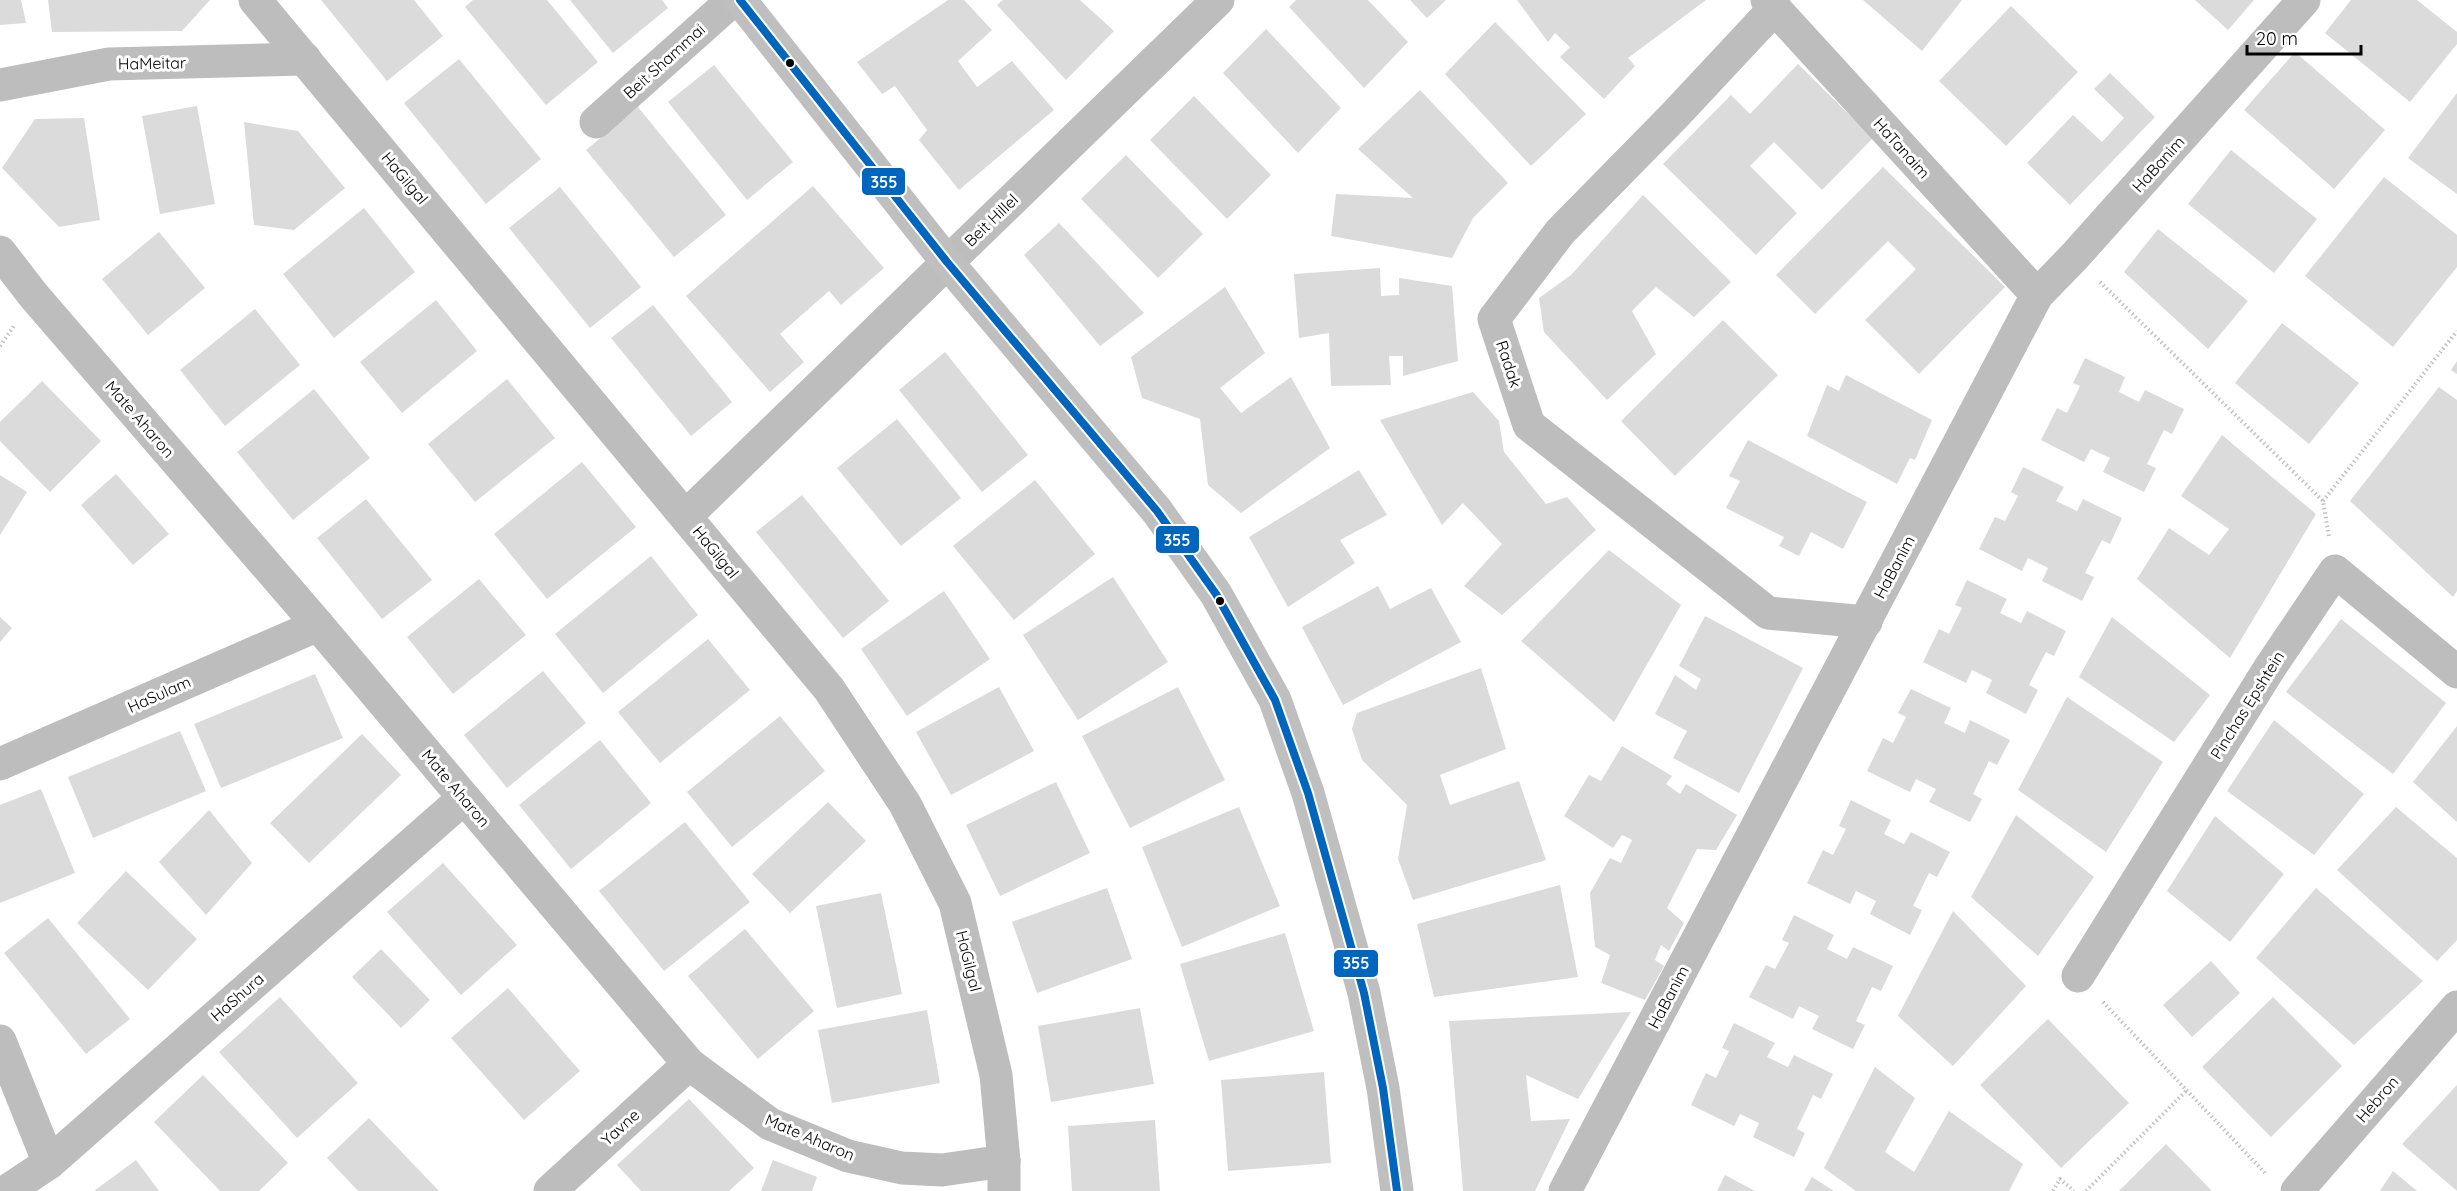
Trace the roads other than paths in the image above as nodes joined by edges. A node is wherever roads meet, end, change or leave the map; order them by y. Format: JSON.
{"nodes":[{"id":1,"x":255,"y":0,"type":"edge"},
{"id":2,"x":733,"y":0,"type":"edge"},
{"id":3,"x":740,"y":0,"type":"edge"},
{"id":4,"x":1218,"y":0,"type":"edge"},
{"id":5,"x":2304,"y":0,"type":"edge"},
{"id":6,"x":1771,"y":4,"type":"edge"},
{"id":7,"x":305,"y":59,"type":"junction"},
{"id":8,"x":0,"y":85,"type":"edge"},
{"id":9,"x":596,"y":122,"type":"dead end"},
{"id":10,"x":0,"y":252,"type":"edge"},
{"id":11,"x":947,"y":262,"type":"junction"},
{"id":12,"x":2037,"y":295,"type":"junction"},
{"id":13,"x":687,"y":515,"type":"junction"},
{"id":14,"x":1866,"y":622,"type":"junction"},
{"id":15,"x":318,"y":625,"type":"junction"},
{"id":16,"x":2457,"y":672,"type":"edge"},
{"id":17,"x":0,"y":764,"type":"edge"},
{"id":18,"x":464,"y":798,"type":"junction"},
{"id":19,"x":2078,"y":976,"type":"road end"},
{"id":20,"x":2457,"y":1007,"type":"edge"},
{"id":21,"x":0,"y":1041,"type":"edge"},
{"id":22,"x":689,"y":1064,"type":"junction"},
{"id":23,"x":49,"y":1163,"type":"junction"},
{"id":24,"x":1004,"y":1176,"type":"edge"},
{"id":25,"x":7,"y":1191,"type":"edge"},
{"id":26,"x":550,"y":1191,"type":"edge"},
{"id":27,"x":1397,"y":1191,"type":"edge"},
{"id":28,"x":1565,"y":1191,"type":"edge"},
{"id":29,"x":2297,"y":1191,"type":"edge"}],
"edges":[{"from":1,"to":7,"type":"street","name":"HaGilgal"},
{"from":2,"to":9,"type":"street","name":"Beit Shammai"},
{"from":3,"to":11,"type":"street"},
{"from":4,"to":11,"type":"street","name":"Beit Hillel"},
{"from":5,"to":12,"type":"street","name":"HaBanim"},
{"from":6,"to":12,"type":"street","name":"HaTanaim"},
{"from":6,"to":14,"type":"street","name":"Radak"},
{"from":7,"to":8,"type":"street","name":"HaMeitar"},
{"from":7,"to":13,"type":"street","name":"HaGilgal"},
{"from":10,"to":15,"type":"street","name":"Mate Aharon"},
{"from":11,"to":13,"type":"street","name":"Beit Hillel"},
{"from":11,"to":27,"type":"street"},
{"from":12,"to":14,"type":"street","name":"HaBanim"},
{"from":13,"to":24,"type":"street","name":"HaGilgal"},
{"from":14,"to":28,"type":"street","name":"HaBanim"},
{"from":15,"to":17,"type":"street","name":"HaSulam"},
{"from":15,"to":18,"type":"street","name":"Mate Aharon"},
{"from":16,"to":19,"type":"street","name":"Pinchas Epshtein"},
{"from":18,"to":22,"type":"street","name":"Mate Aharon"},
{"from":18,"to":23,"type":"street","name":"HaShura"},
{"from":20,"to":29,"type":"street","name":"Hebron"},
{"from":21,"to":23,"type":"street"},
{"from":22,"to":24,"type":"street","name":"Mate Aharon"},
{"from":22,"to":26,"type":"street","name":"Yavne"},
{"from":23,"to":25,"type":"street","name":"HaShura"}]}
